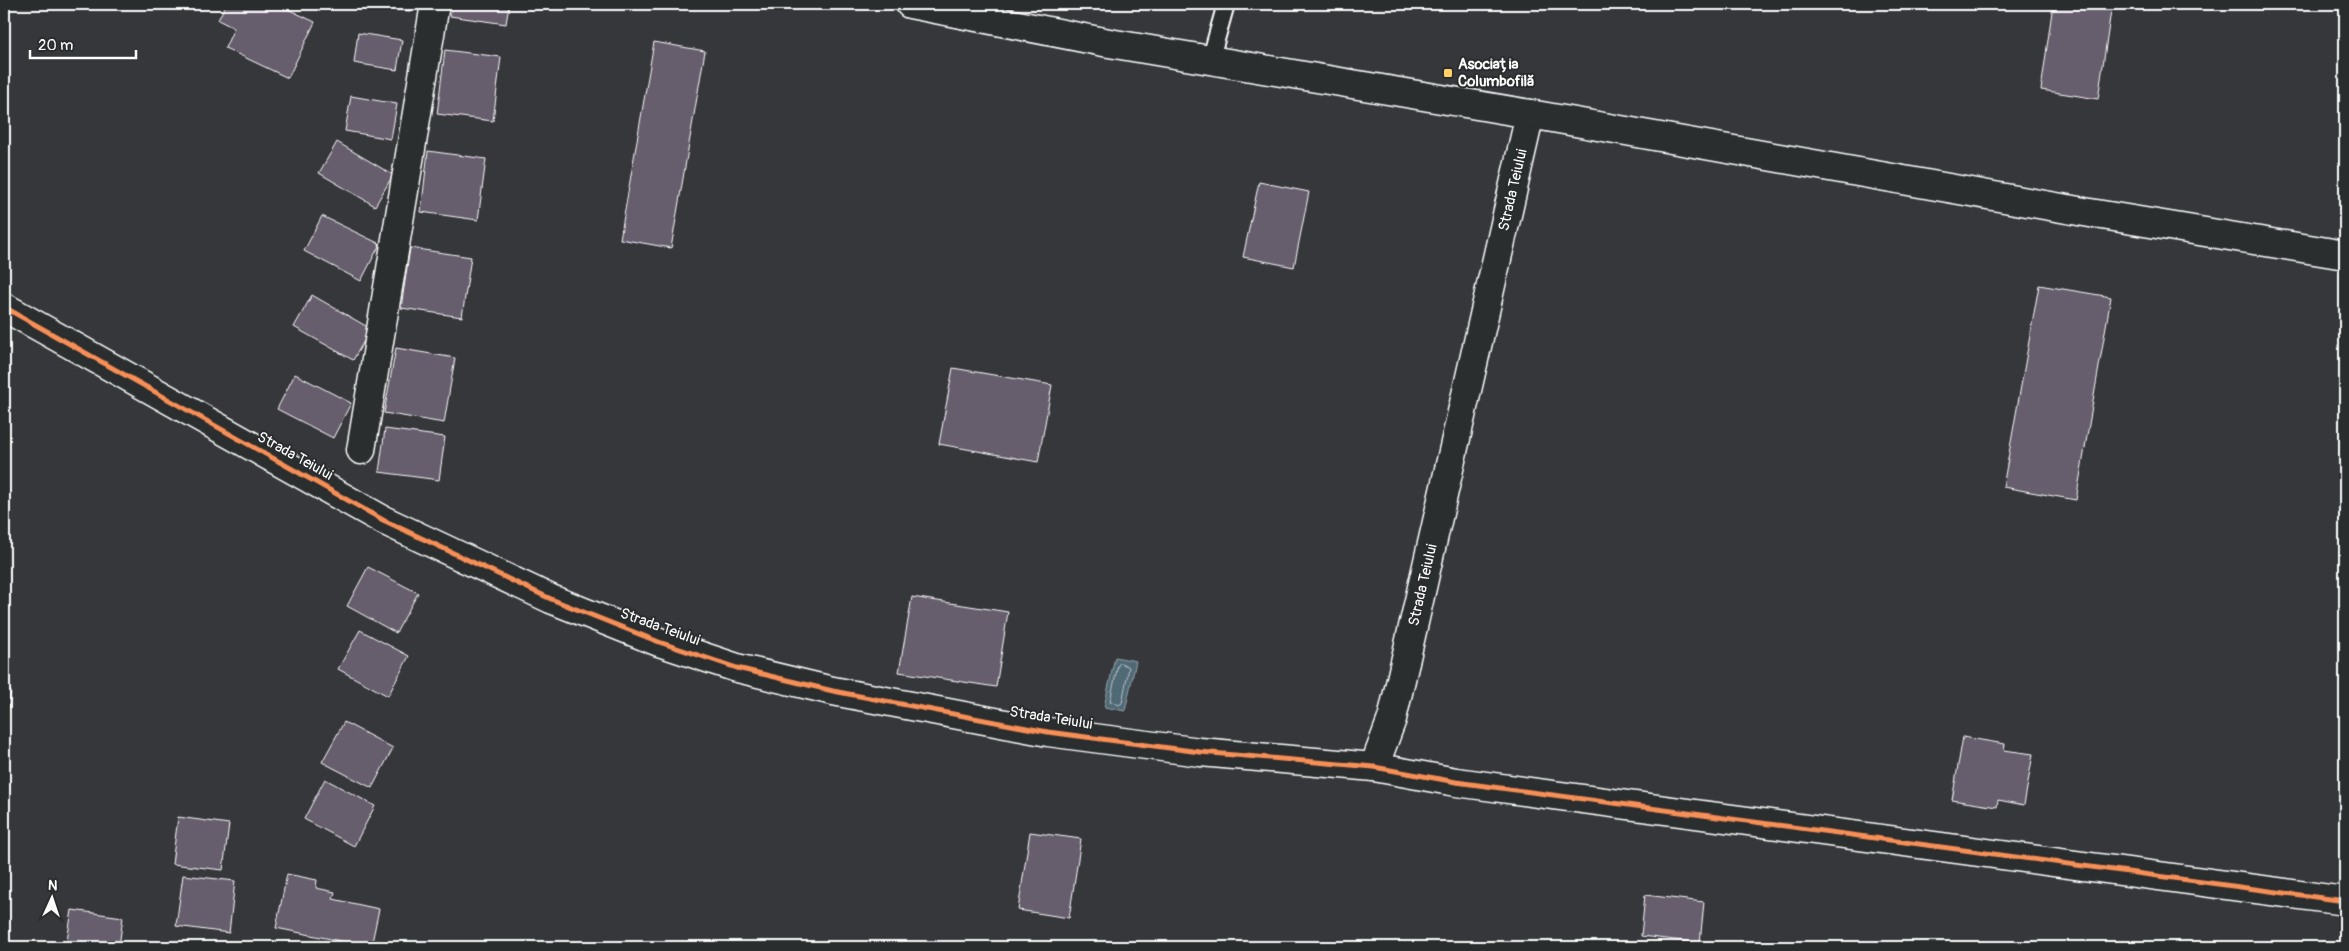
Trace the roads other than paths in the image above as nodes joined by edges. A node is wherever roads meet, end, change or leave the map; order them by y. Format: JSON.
{"nodes":[{"id":1,"x":435,"y":4,"type":"edge"},
{"id":2,"x":910,"y":4,"type":"edge"},
{"id":3,"x":1226,"y":4,"type":"edge"},
{"id":4,"x":1210,"y":60,"type":"junction"},
{"id":5,"x":1530,"y":114,"type":"junction"},
{"id":6,"x":2345,"y":255,"type":"edge"},
{"id":7,"x":4,"y":307,"type":"edge"},
{"id":8,"x":361,"y":450,"type":"dead end"},
{"id":9,"x":1374,"y":767,"type":"junction"},
{"id":10,"x":2345,"y":900,"type":"edge"}],
"edges":[{"from":1,"to":8,"type":"street"},
{"from":2,"to":4,"type":"street"},
{"from":3,"to":4,"type":"lane"},
{"from":4,"to":5,"type":"street"},
{"from":5,"to":6,"type":"street"},
{"from":5,"to":9,"type":"street","name":"Strada Teiului"},
{"from":7,"to":9,"type":"street","name":"Strada Teiului"},
{"from":9,"to":10,"type":"street"}]}
